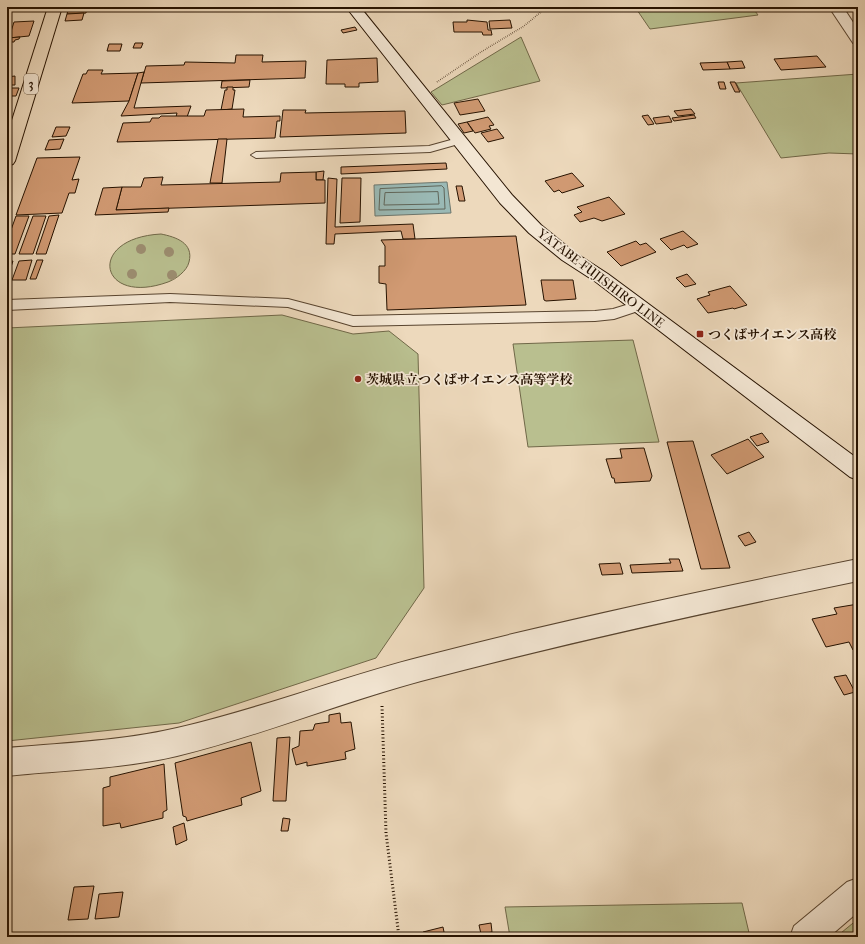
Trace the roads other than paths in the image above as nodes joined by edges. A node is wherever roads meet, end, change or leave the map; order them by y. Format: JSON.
{"nodes":[{"id":1,"x":55,"y":7,"type":"edge"},
{"id":2,"x":353,"y":7,"type":"edge"},
{"id":3,"x":836,"y":7,"type":"edge"},
{"id":4,"x":858,"y":40,"type":"edge"},
{"id":5,"x":458,"y":140,"type":"junction"},
{"id":6,"x":256,"y":155,"type":"dead end"},
{"id":7,"x":7,"y":162,"type":"edge"},
{"id":8,"x":7,"y":305,"type":"edge"},
{"id":9,"x":639,"y":306,"type":"junction"},
{"id":10,"x":858,"y":471,"type":"edge"},
{"id":11,"x":858,"y":570,"type":"edge"},
{"id":12,"x":7,"y":762,"type":"edge"},
{"id":13,"x":858,"y":893,"type":"edge"},
{"id":14,"x":805,"y":937,"type":"edge"}],
"edges":[{"from":1,"to":7,"type":"main road","number":"3"},
{"from":2,"to":5,"type":"main road","name":"YATABE-FUJISHIRO LINE"},
{"from":3,"to":4,"type":"main road"},
{"from":5,"to":6,"type":"lane"},
{"from":5,"to":9,"type":"main road","name":"YATABE-FUJISHIRO LINE"},
{"from":8,"to":9,"type":"lane"},
{"from":9,"to":10,"type":"main road","name":"YATABE-FUJISHIRO LINE"},
{"from":11,"to":12,"type":"main road"},
{"from":13,"to":14,"type":"main road"}]}
